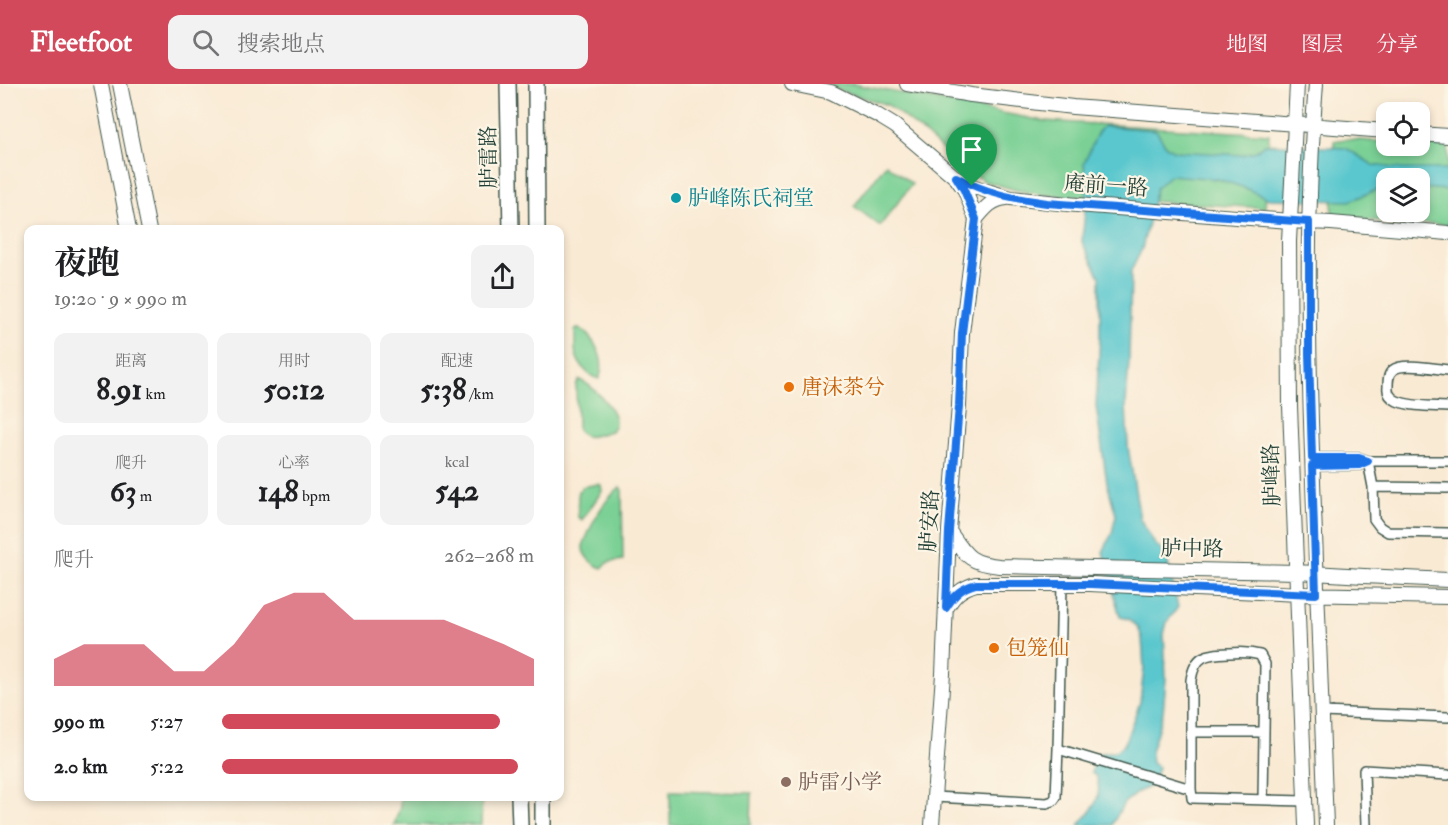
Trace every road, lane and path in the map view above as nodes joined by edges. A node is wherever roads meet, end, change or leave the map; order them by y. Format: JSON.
{"nodes":[{"id":1,"x":101,"y":84,"type":"edge"},
{"id":2,"x":120,"y":84,"type":"edge"},
{"id":3,"x":508,"y":84,"type":"edge"},
{"id":4,"x":536,"y":84,"type":"edge"},
{"id":5,"x":792,"y":84,"type":"edge"},
{"id":6,"x":907,"y":84,"type":"edge"},
{"id":7,"x":1298,"y":84,"type":"edge"},
{"id":8,"x":1316,"y":84,"type":"edge"},
{"id":9,"x":971,"y":89,"type":"edge"},
{"id":10,"x":1294,"y":131,"type":"junction"},
{"id":11,"x":1376,"y":131,"type":"edge"},
{"id":12,"x":1312,"y":133,"type":"junction"},
{"id":13,"x":1430,"y":135,"type":"edge"},
{"id":14,"x":1448,"y":136,"type":"edge"},
{"id":15,"x":956,"y":177,"type":"junction"},
{"id":16,"x":1011,"y":198,"type":"junction"},
{"id":17,"x":976,"y":219,"type":"junction"},
{"id":18,"x":1290,"y":221,"type":"junction"},
{"id":19,"x":1309,"y":222,"type":"junction"},
{"id":20,"x":128,"y":225,"type":"edge"},
{"id":21,"x":148,"y":225,"type":"edge"},
{"id":22,"x":511,"y":225,"type":"edge"},
{"id":23,"x":537,"y":225,"type":"edge"},
{"id":24,"x":1448,"y":233,"type":"edge"},
{"id":25,"x":1448,"y":370,"type":"edge"},
{"id":26,"x":1448,"y":407,"type":"edge"},
{"id":27,"x":1368,"y":461,"type":"junction"},
{"id":28,"x":1448,"y":461,"type":"edge"},
{"id":29,"x":1312,"y":462,"type":"junction"},
{"id":30,"x":1373,"y":487,"type":"junction"},
{"id":31,"x":1448,"y":488,"type":"edge"},
{"id":32,"x":949,"y":531,"type":"junction"},
{"id":33,"x":1448,"y":533,"type":"edge"},
{"id":34,"x":1297,"y":572,"type":"junction"},
{"id":35,"x":1316,"y":573,"type":"junction"},
{"id":36,"x":1448,"y":580,"type":"edge"},
{"id":37,"x":1062,"y":584,"type":"junction"},
{"id":38,"x":1298,"y":594,"type":"junction"},
{"id":39,"x":1316,"y":594,"type":"junction"},
{"id":40,"x":1448,"y":597,"type":"edge"},
{"id":41,"x":946,"y":608,"type":"junction"},
{"id":42,"x":1322,"y":712,"type":"junction"},
{"id":43,"x":1448,"y":717,"type":"edge"},
{"id":44,"x":1191,"y":732,"type":"junction"},
{"id":45,"x":1264,"y":732,"type":"junction"},
{"id":46,"x":1058,"y":749,"type":"junction"},
{"id":47,"x":1448,"y":775,"type":"edge"},
{"id":48,"x":1191,"y":789,"type":"junction"},
{"id":49,"x":934,"y":797,"type":"junction"},
{"id":50,"x":1263,"y":800,"type":"junction"},
{"id":51,"x":519,"y":801,"type":"edge"},
{"id":52,"x":543,"y":801,"type":"edge"},
{"id":53,"x":1305,"y":801,"type":"junction"},
{"id":54,"x":520,"y":825,"type":"edge"},
{"id":55,"x":543,"y":825,"type":"edge"},
{"id":56,"x":932,"y":825,"type":"edge"},
{"id":57,"x":1305,"y":825,"type":"edge"},
{"id":58,"x":1326,"y":825,"type":"edge"},
{"id":59,"x":1366,"y":825,"type":"edge"}],
"edges":[{"from":1,"to":20,"type":"street","bridge":true},
{"from":2,"to":21,"type":"street","bridge":true},
{"from":3,"to":22,"type":"main road","name":"胪雷路"},
{"from":4,"to":23,"type":"main road"},
{"from":5,"to":15,"type":"street","name":"庵前一路"},
{"from":6,"to":9,"type":"street"},
{"from":7,"to":10,"type":"street","name":"胪峰路"},
{"from":8,"to":12,"type":"street","name":"胪峰路"},
{"from":9,"to":10,"type":"street"},
{"from":10,"to":12,"type":"street"},
{"from":10,"to":18,"type":"street","name":"胪峰路"},
{"from":11,"to":12,"type":"street"},
{"from":12,"to":19,"type":"street","name":"胪峰路"},
{"from":13,"to":14,"type":"street"},
{"from":15,"to":16,"type":"street","name":"庵前一路"},
{"from":15,"to":17,"type":"street"},
{"from":16,"to":17,"type":"street"},
{"from":16,"to":18,"type":"street","name":"庵前一路"},
{"from":17,"to":32,"type":"street","name":"胪安路"},
{"from":18,"to":19,"type":"street","name":"庵前一路"},
{"from":18,"to":34,"type":"street","name":"胪峰路"},
{"from":19,"to":24,"type":"street","name":"庵前一路"},
{"from":19,"to":29,"type":"street","name":"胪峰路"},
{"from":25,"to":26,"type":"street"},
{"from":27,"to":28,"type":"street"},
{"from":27,"to":29,"type":"street"},
{"from":27,"to":30,"type":"street"},
{"from":29,"to":35,"type":"street","name":"胪峰路"},
{"from":30,"to":31,"type":"street"},
{"from":30,"to":33,"type":"street"},
{"from":32,"to":34,"type":"street","name":"胪中路"},
{"from":32,"to":41,"type":"street","name":"胪安路"},
{"from":34,"to":35,"type":"street","name":"胪中路"},
{"from":34,"to":38,"type":"street","name":"胪峰路"},
{"from":35,"to":36,"type":"street","name":"胪中路"},
{"from":35,"to":39,"type":"street","name":"胪峰路"},
{"from":37,"to":38,"type":"street","name":"胪中路"},
{"from":37,"to":41,"type":"street","name":"胪中路"},
{"from":37,"to":46,"type":"street"},
{"from":38,"to":39,"type":"street","name":"胪中路"},
{"from":38,"to":53,"type":"street","name":"胪峰路"},
{"from":39,"to":40,"type":"street","name":"胪中路"},
{"from":39,"to":42,"type":"street","name":"胪峰路"},
{"from":41,"to":49,"type":"street","name":"胪安路"},
{"from":42,"to":43,"type":"street"},
{"from":42,"to":58,"type":"street","name":"胪峰路"},
{"from":44,"to":45,"type":"street"},
{"from":44,"to":45,"type":"street"},
{"from":44,"to":48,"type":"street"},
{"from":45,"to":50,"type":"street"},
{"from":46,"to":48,"type":"street"},
{"from":46,"to":49,"type":"street"},
{"from":47,"to":59,"type":"street"},
{"from":48,"to":50,"type":"street"},
{"from":49,"to":56,"type":"street","name":"胪安路"},
{"from":50,"to":53,"type":"street"},
{"from":51,"to":54,"type":"main road"},
{"from":52,"to":55,"type":"main road"},
{"from":53,"to":57,"type":"street","name":"胪峰路"}]}
